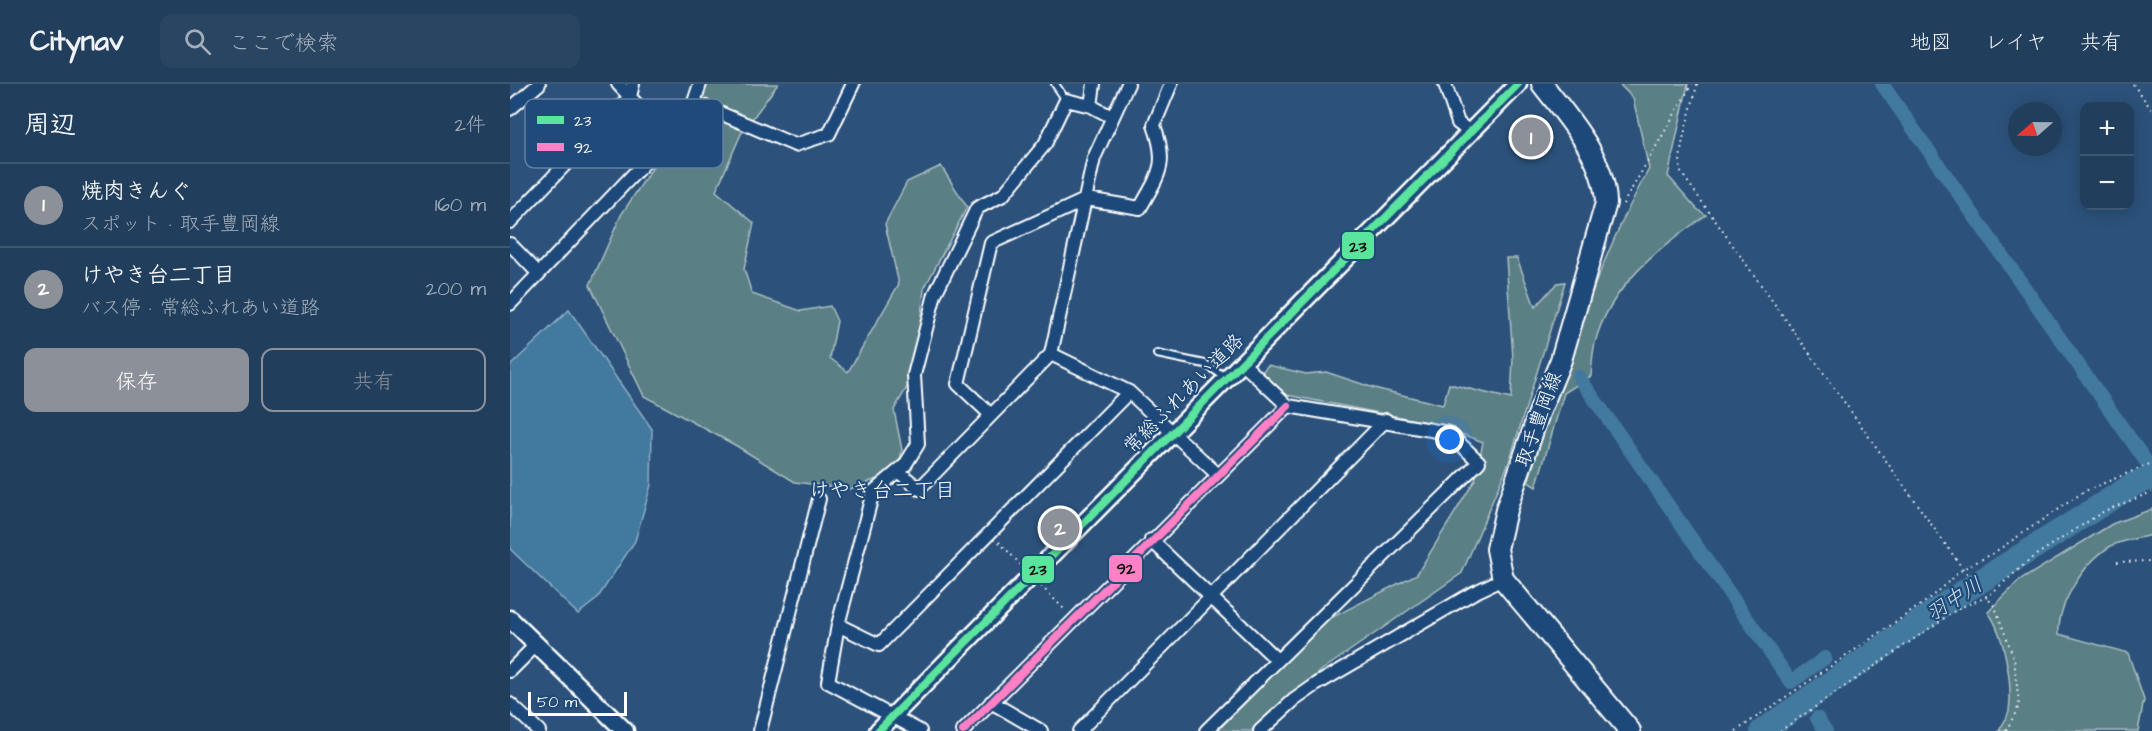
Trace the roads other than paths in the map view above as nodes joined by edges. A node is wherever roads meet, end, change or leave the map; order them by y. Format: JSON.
{"nodes":[{"id":1,"x":538,"y":84,"type":"edge"},
{"id":2,"x":618,"y":84,"type":"edge"},
{"id":3,"x":633,"y":84,"type":"edge"},
{"id":4,"x":700,"y":84,"type":"edge"},
{"id":5,"x":853,"y":84,"type":"edge"},
{"id":6,"x":1054,"y":84,"type":"edge"},
{"id":7,"x":1094,"y":84,"type":"edge"},
{"id":8,"x":1128,"y":84,"type":"edge"},
{"id":9,"x":1171,"y":84,"type":"edge"},
{"id":10,"x":1445,"y":84,"type":"edge"},
{"id":11,"x":1518,"y":84,"type":"edge"},
{"id":12,"x":1542,"y":84,"type":"edge"},
{"id":13,"x":630,"y":97,"type":"joint"},
{"id":14,"x":695,"y":99,"type":"edge"},
{"id":15,"x":1066,"y":100,"type":"junction"},
{"id":16,"x":1091,"y":106,"type":"junction"},
{"id":17,"x":510,"y":109,"type":"edge"},
{"id":18,"x":723,"y":114,"type":"edge"},
{"id":19,"x":1112,"y":117,"type":"junction"},
{"id":20,"x":1470,"y":132,"type":"junction"},
{"id":21,"x":562,"y":168,"type":"edge"},
{"id":22,"x":640,"y":168,"type":"edge"},
{"id":23,"x":1087,"y":199,"type":"junction"},
{"id":24,"x":510,"y":222,"type":"edge"},
{"id":25,"x":510,"y":244,"type":"edge"},
{"id":26,"x":539,"y":274,"type":"junction"},
{"id":27,"x":510,"y":304,"type":"edge"},
{"id":28,"x":1051,"y":354,"type":"junction"},
{"id":29,"x":1157,"y":354,"type":"dead end"},
{"id":30,"x":1242,"y":363,"type":"junction"},
{"id":31,"x":1227,"y":378,"type":"junction"},
{"id":32,"x":1129,"y":392,"type":"junction"},
{"id":33,"x":1288,"y":406,"type":"junction"},
{"id":34,"x":991,"y":415,"type":"junction"},
{"id":35,"x":1386,"y":420,"type":"junction"},
{"id":36,"x":1173,"y":433,"type":"junction"},
{"id":37,"x":898,"y":471,"type":"junction"},
{"id":38,"x":1218,"y":475,"type":"junction"},
{"id":39,"x":819,"y":499,"type":"dead end"},
{"id":40,"x":1151,"y":540,"type":"junction"},
{"id":41,"x":1503,"y":579,"type":"junction"},
{"id":42,"x":1211,"y":597,"type":"junction"},
{"id":43,"x":510,"y":619,"type":"edge"},
{"id":44,"x":838,"y":625,"type":"junction"},
{"id":45,"x":536,"y":645,"type":"junction"},
{"id":46,"x":1277,"y":660,"type":"junction"},
{"id":47,"x":510,"y":671,"type":"edge"},
{"id":48,"x":991,"y":702,"type":"junction"},
{"id":49,"x":510,"y":704,"type":"edge"},
{"id":50,"x":891,"y":717,"type":"junction"},
{"id":51,"x":539,"y":731,"type":"edge"},
{"id":52,"x":625,"y":731,"type":"edge"},
{"id":53,"x":760,"y":731,"type":"edge"},
{"id":54,"x":878,"y":731,"type":"edge"},
{"id":55,"x":920,"y":731,"type":"edge"},
{"id":56,"x":963,"y":731,"type":"edge"},
{"id":57,"x":1041,"y":731,"type":"edge"},
{"id":58,"x":1079,"y":731,"type":"edge"},
{"id":59,"x":1206,"y":731,"type":"edge"},
{"id":60,"x":1260,"y":731,"type":"edge"},
{"id":61,"x":1630,"y":731,"type":"edge"}],
"edges":[{"from":1,"to":17,"type":"street"},
{"from":2,"to":13,"type":"street"},
{"from":3,"to":13,"type":"street"},
{"from":4,"to":14,"type":"street"},
{"from":5,"to":18,"type":"street"},
{"from":6,"to":15,"type":"lane"},
{"from":7,"to":16,"type":"street"},
{"from":8,"to":19,"type":"street"},
{"from":9,"to":23,"type":"street"},
{"from":10,"to":20,"type":"street"},
{"from":11,"to":20,"type":"street","name":"常総ふれあい道路"},
{"from":12,"to":41,"type":"main road","name":"取手豊岡線"},
{"from":15,"to":16,"type":"street"},
{"from":15,"to":37,"type":"street"},
{"from":16,"to":19,"type":"street"},
{"from":19,"to":23,"type":"street"},
{"from":20,"to":30,"type":"street","name":"常総ふれあい道路"},
{"from":21,"to":24,"type":"street"},
{"from":22,"to":26,"type":"street"},
{"from":23,"to":28,"type":"street"},
{"from":23,"to":34,"type":"street"},
{"from":25,"to":26,"type":"street"},
{"from":26,"to":27,"type":"street"},
{"from":28,"to":32,"type":"street"},
{"from":28,"to":34,"type":"street"},
{"from":29,"to":31,"type":"lane"},
{"from":30,"to":31,"type":"street","name":"常総ふれあい道路"},
{"from":30,"to":33,"type":"street"},
{"from":31,"to":36,"type":"street","name":"常総ふれあい道路"},
{"from":32,"to":36,"type":"street"},
{"from":32,"to":44,"type":"street"},
{"from":33,"to":35,"type":"street"},
{"from":33,"to":38,"type":"street"},
{"from":34,"to":37,"type":"street"},
{"from":35,"to":42,"type":"street"},
{"from":35,"to":46,"type":"street"},
{"from":36,"to":38,"type":"street"},
{"from":36,"to":50,"type":"street","name":"常総ふれあい道路"},
{"from":37,"to":44,"type":"street"},
{"from":38,"to":40,"type":"street"},
{"from":39,"to":53,"type":"street"},
{"from":40,"to":42,"type":"street"},
{"from":40,"to":48,"type":"street"},
{"from":41,"to":60,"type":"street"},
{"from":41,"to":61,"type":"main road","name":"取手豊岡線"},
{"from":42,"to":46,"type":"street"},
{"from":42,"to":58,"type":"street"},
{"from":43,"to":45,"type":"street"},
{"from":44,"to":50,"type":"street"},
{"from":45,"to":47,"type":"street"},
{"from":45,"to":52,"type":"street"},
{"from":46,"to":59,"type":"street"},
{"from":48,"to":56,"type":"street"},
{"from":48,"to":57,"type":"street"},
{"from":49,"to":51,"type":"street"},
{"from":50,"to":54,"type":"street","name":"常総ふれあい道路"},
{"from":50,"to":55,"type":"street"}]}
